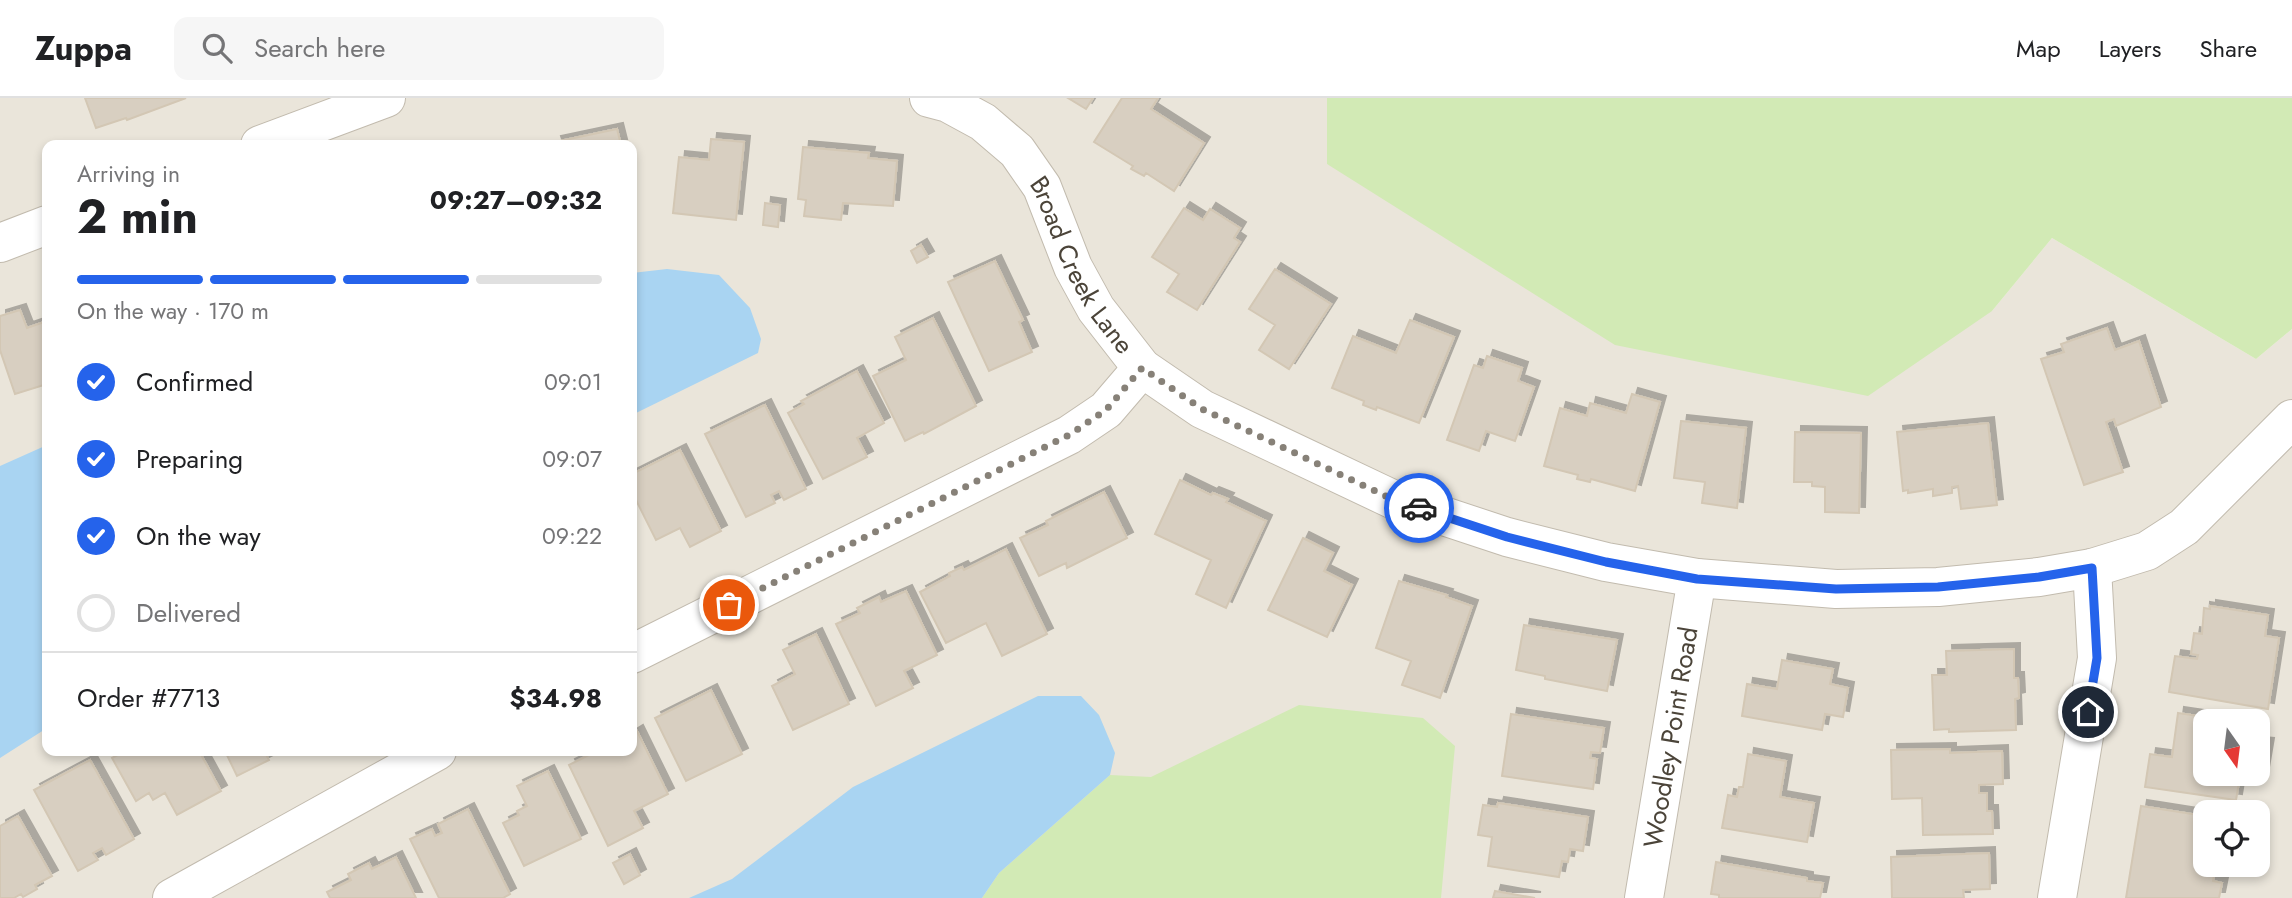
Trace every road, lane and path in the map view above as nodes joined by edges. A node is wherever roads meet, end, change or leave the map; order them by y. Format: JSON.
{"nodes":[{"id":1,"x":387,"y":98,"type":"edge"},
{"id":2,"x":929,"y":98,"type":"edge"},
{"id":3,"x":274,"y":140,"type":"edge"},
{"id":4,"x":42,"y":227,"type":"edge"},
{"id":5,"x":0,"y":243,"type":"edge"},
{"id":6,"x":1142,"y":368,"type":"junction"},
{"id":7,"x":2292,"y":419,"type":"edge"},
{"id":8,"x":2092,"y":568,"type":"junction"},
{"id":9,"x":1697,"y":579,"type":"junction"},
{"id":10,"x":637,"y":651,"type":"edge"},
{"id":11,"x":428,"y":756,"type":"edge"},
{"id":12,"x":172,"y":898,"type":"edge"},
{"id":13,"x":1644,"y":898,"type":"edge"},
{"id":14,"x":2057,"y":898,"type":"edge"}],
"edges":[{"from":1,"to":3,"type":"street"},
{"from":2,"to":6,"type":"street","name":"Broad Creek Lane"},
{"from":4,"to":5,"type":"street"},
{"from":6,"to":9,"type":"street","name":"Broad Creek Lane"},
{"from":6,"to":10,"type":"street"},
{"from":7,"to":8,"type":"street","name":"Broad Creek Lane"},
{"from":8,"to":9,"type":"street","name":"Broad Creek Lane"},
{"from":8,"to":14,"type":"street"},
{"from":9,"to":13,"type":"street","name":"Woodley Point Road"},
{"from":11,"to":12,"type":"street"}]}
